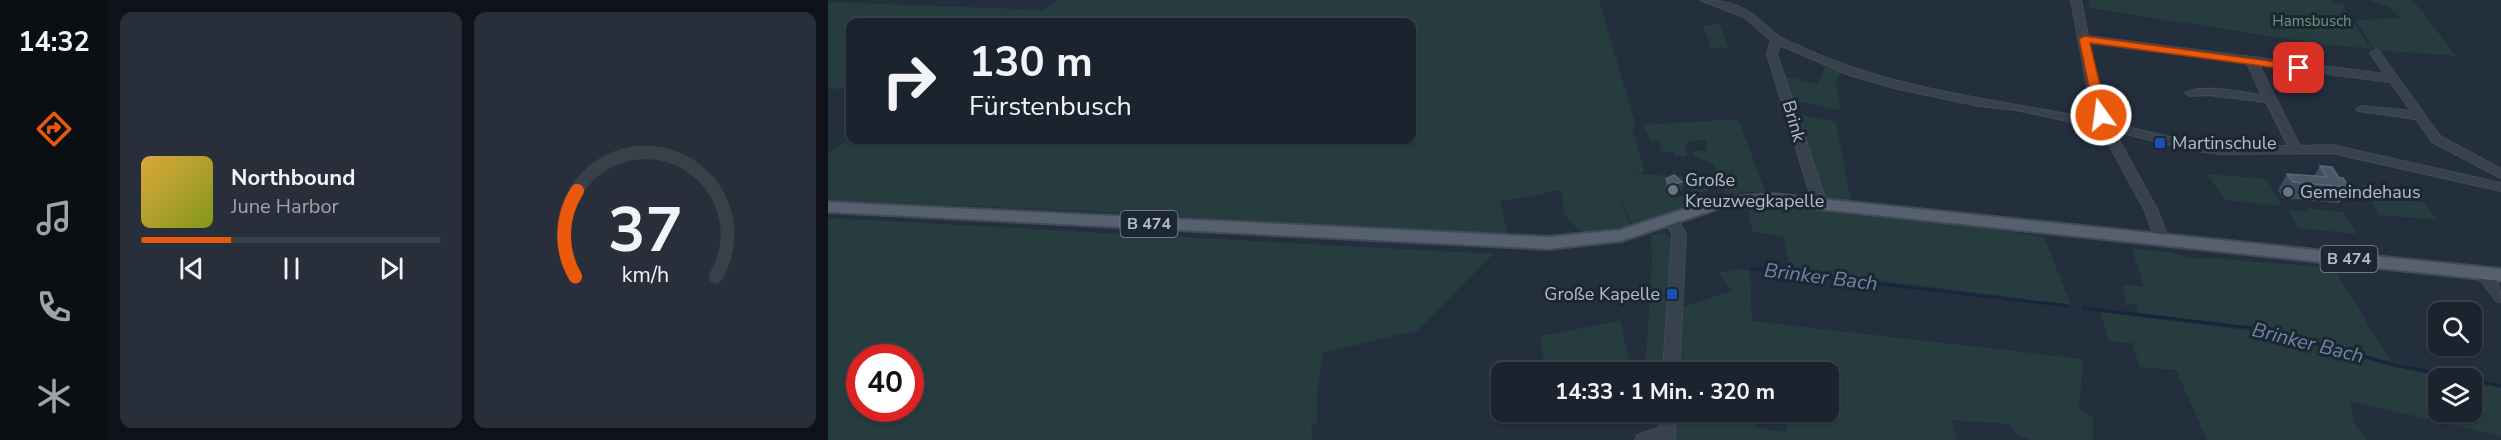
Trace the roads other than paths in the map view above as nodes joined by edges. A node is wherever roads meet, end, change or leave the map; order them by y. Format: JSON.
{"nodes":[{"id":1,"x":1705,"y":0,"type":"edge"},
{"id":2,"x":2076,"y":0,"type":"edge"},
{"id":3,"x":1776,"y":39,"type":"junction"},
{"id":4,"x":2084,"y":39,"type":"junction"},
{"id":5,"x":2375,"y":53,"type":"dead end"},
{"id":6,"x":2252,"y":62,"type":"junction"},
{"id":7,"x":2394,"y":79,"type":"junction"},
{"id":8,"x":2191,"y":93,"type":"dead end"},
{"id":9,"x":2270,"y":99,"type":"junction"},
{"id":10,"x":2362,"y":109,"type":"dead end"},
{"id":11,"x":2420,"y":116,"type":"junction"},
{"id":12,"x":2106,"y":126,"type":"junction"},
{"id":13,"x":2296,"y":148,"type":"junction"},
{"id":14,"x":2501,"y":174,"type":"edge"},
{"id":15,"x":2501,"y":187,"type":"edge"},
{"id":16,"x":1820,"y":204,"type":"junction"},
{"id":17,"x":828,"y":207,"type":"edge"},
{"id":18,"x":1671,"y":219,"type":"junction"},
{"id":19,"x":2162,"y":240,"type":"junction"},
{"id":20,"x":2482,"y":273,"type":"junction"},
{"id":21,"x":2501,"y":275,"type":"edge"},
{"id":22,"x":2501,"y":297,"type":"edge"},
{"id":23,"x":1672,"y":362,"type":"edge"},
{"id":24,"x":1667,"y":436,"type":"edge"},
{"id":25,"x":1644,"y":440,"type":"edge"}],
"edges":[{"from":1,"to":3,"type":"street"},
{"from":2,"to":4,"type":"street"},
{"from":3,"to":12,"type":"street"},
{"from":3,"to":16,"type":"street","name":"Brink"},
{"from":4,"to":6,"type":"street"},
{"from":4,"to":12,"type":"street"},
{"from":5,"to":7,"type":"street"},
{"from":6,"to":7,"type":"street"},
{"from":6,"to":9,"type":"street"},
{"from":7,"to":11,"type":"street"},
{"from":8,"to":9,"type":"street"},
{"from":9,"to":13,"type":"street"},
{"from":10,"to":11,"type":"street"},
{"from":11,"to":14,"type":"street"},
{"from":12,"to":13,"type":"street"},
{"from":12,"to":19,"type":"street"},
{"from":13,"to":15,"type":"street"},
{"from":16,"to":18,"type":"main road","number":"B 474"},
{"from":16,"to":19,"type":"main road","number":"B 474"},
{"from":17,"to":18,"type":"main road","number":"B 474"},
{"from":18,"to":23,"type":"street"},
{"from":19,"to":20,"type":"main road","number":"B 474"},
{"from":20,"to":21,"type":"main road","number":"B 474"},
{"from":20,"to":22,"type":"street"},
{"from":24,"to":25,"type":"street"}]}
